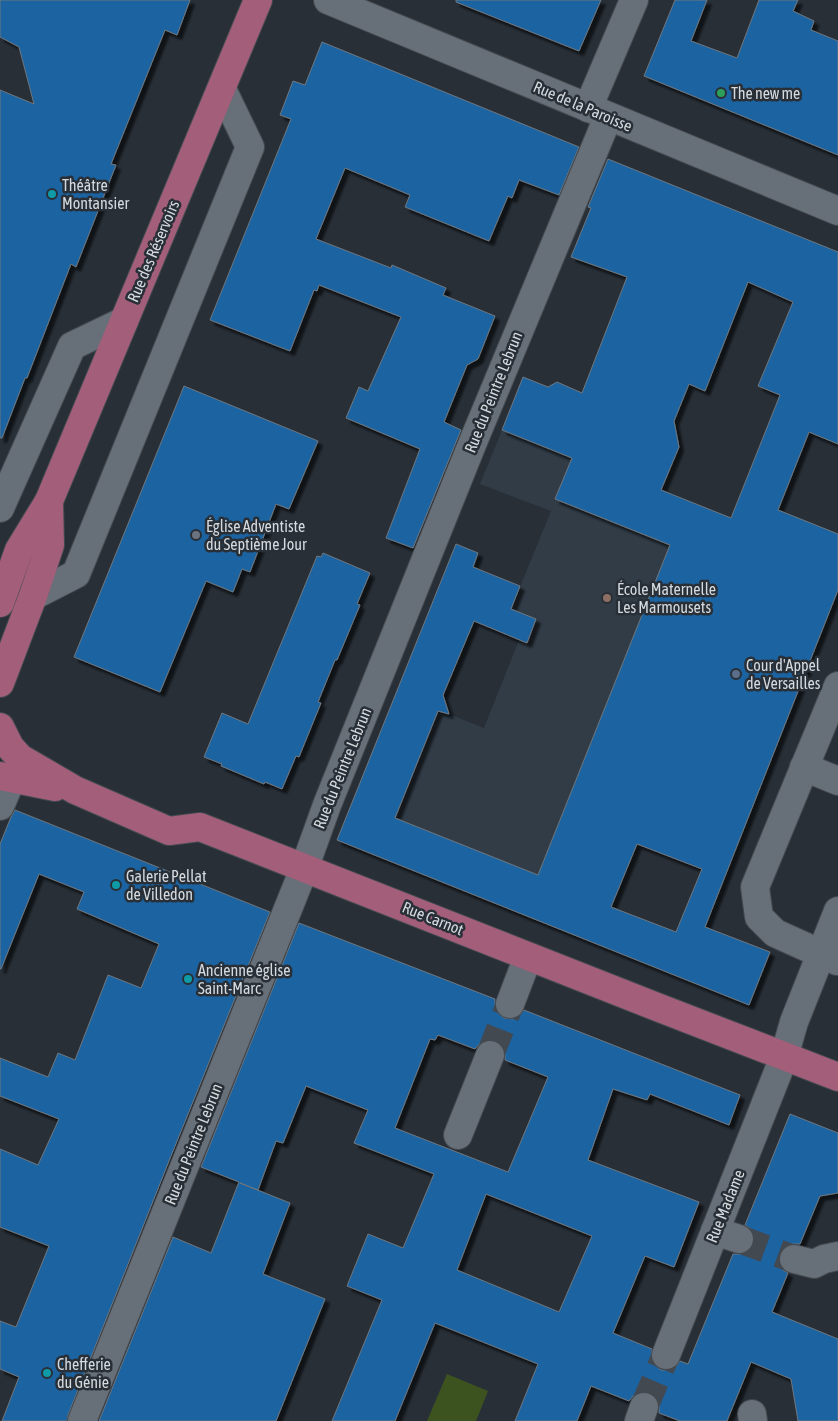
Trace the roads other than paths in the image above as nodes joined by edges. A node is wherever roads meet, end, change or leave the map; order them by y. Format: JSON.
{"nodes":[{"id":1,"x":258,"y":0,"type":"edge"},
{"id":2,"x":328,"y":0,"type":"edge"},
{"id":3,"x":634,"y":0,"type":"edge"},
{"id":4,"x":222,"y":89,"type":"junction"},
{"id":5,"x":598,"y":113,"type":"junction"},
{"id":6,"x":838,"y":211,"type":"edge"},
{"id":7,"x":124,"y":321,"type":"junction"},
{"id":8,"x":49,"y":502,"type":"junction"},
{"id":9,"x":0,"y":508,"type":"edge"},
{"id":10,"x":33,"y":596,"type":"junction"},
{"id":11,"x":0,"y":603,"type":"edge"},
{"id":12,"x":0,"y":683,"type":"edge"},
{"id":13,"x":838,"y":686,"type":"edge"},
{"id":14,"x":0,"y":727,"type":"edge"},
{"id":15,"x":804,"y":767,"type":"junction"},
{"id":16,"x":14,"y":773,"type":"edge"},
{"id":17,"x":838,"y":781,"type":"edge"},
{"id":18,"x":0,"y":806,"type":"edge"},
{"id":19,"x":304,"y":869,"type":"junction"},
{"id":20,"x":838,"y":910,"type":"edge"},
{"id":21,"x":528,"y":957,"type":"junction"},
{"id":22,"x":829,"y":958,"type":"edge"},
{"id":23,"x":510,"y":1004,"type":"tunnel mouth"},
{"id":24,"x":490,"y":1055,"type":"tunnel mouth"},
{"id":25,"x":784,"y":1057,"type":"junction"},
{"id":26,"x":838,"y":1077,"type":"edge"},
{"id":27,"x":458,"y":1136,"type":"dead end"},
{"id":28,"x":838,"y":1256,"type":"edge"},
{"id":29,"x":794,"y":1259,"type":"tunnel mouth"},
{"id":30,"x":666,"y":1355,"type":"tunnel mouth"},
{"id":31,"x":82,"y":1421,"type":"edge"}],
"edges":[{"from":1,"to":4,"type":"main road","name":"Rue des Réservoirs"},
{"from":2,"to":5,"type":"street","name":"Rue de la Paroisse"},
{"from":3,"to":5,"type":"street","name":"Rue du Peintre Lebrun"},
{"from":4,"to":7,"type":"main road","name":"Rue des Réservoirs"},
{"from":4,"to":10,"type":"street"},
{"from":5,"to":6,"type":"street","name":"Rue de la Paroisse"},
{"from":5,"to":19,"type":"street","name":"Rue du Peintre Lebrun"},
{"from":7,"to":8,"type":"main road","name":"Rue des Réservoirs"},
{"from":7,"to":9,"type":"street"},
{"from":8,"to":10,"type":"main road","name":"Rue des Réservoirs"},
{"from":8,"to":11,"type":"main road","name":"Rue des Réservoirs"},
{"from":10,"to":12,"type":"main road","name":"Rue des Réservoirs"},
{"from":13,"to":15,"type":"street"},
{"from":14,"to":16,"type":"main road"},
{"from":15,"to":17,"type":"street"},
{"from":15,"to":22,"type":"street"},
{"from":16,"to":18,"type":"street"},
{"from":16,"to":19,"type":"main road","name":"Rue Carnot"},
{"from":19,"to":21,"type":"main road","name":"Rue Carnot"},
{"from":19,"to":31,"type":"street","name":"Rue du Peintre Lebrun"},
{"from":20,"to":22,"type":"street","name":"Rue Madame"},
{"from":21,"to":23,"type":"street"},
{"from":21,"to":25,"type":"main road","name":"Rue Carnot"},
{"from":22,"to":25,"type":"street","name":"Rue Madame"},
{"from":24,"to":27,"type":"street"},
{"from":25,"to":26,"type":"main road","name":"Rue Carnot"},
{"from":25,"to":30,"type":"street","name":"Rue Madame"},
{"from":28,"to":29,"type":"street"}]}
